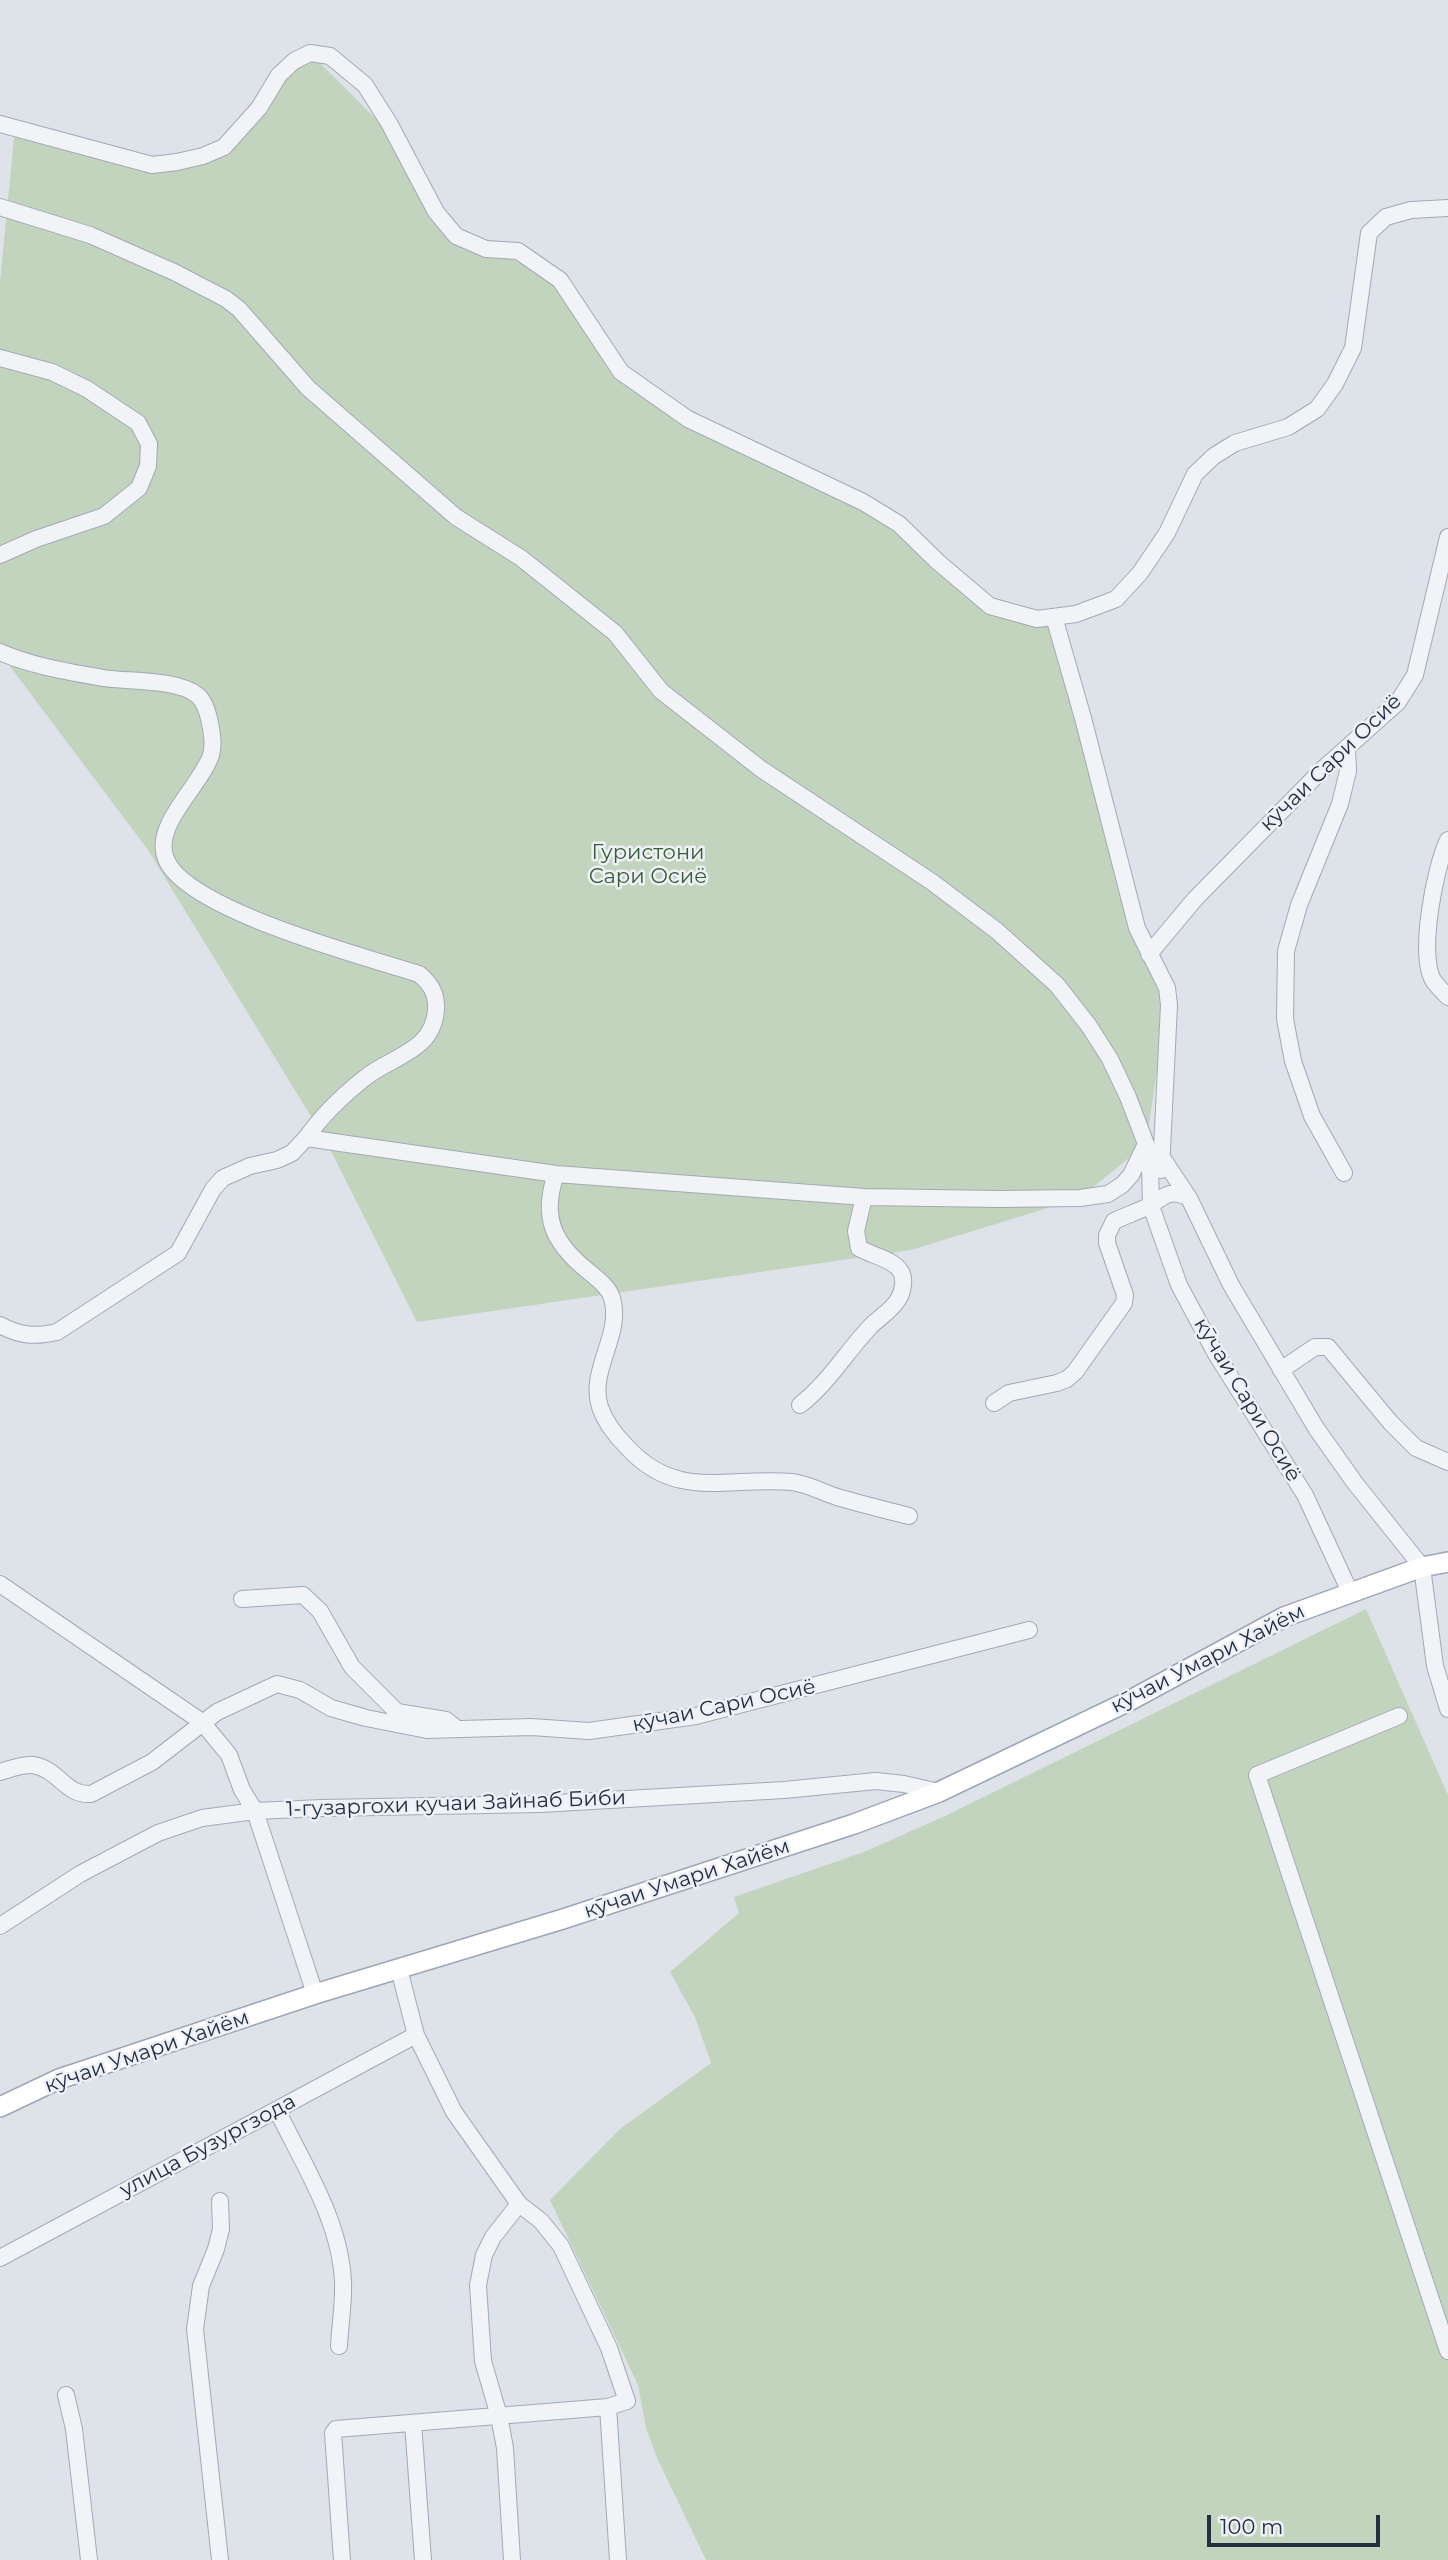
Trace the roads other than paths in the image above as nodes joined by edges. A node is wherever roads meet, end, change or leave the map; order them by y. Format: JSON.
{"nodes":[{"id":1,"x":0,"y":124,"type":"edge"},
{"id":2,"x":0,"y":207,"type":"edge"},
{"id":3,"x":1448,"y":208,"type":"edge"},
{"id":4,"x":0,"y":358,"type":"edge"},
{"id":5,"x":1448,"y":537,"type":"edge"},
{"id":6,"x":0,"y":555,"type":"edge"},
{"id":7,"x":1054,"y":617,"type":"junction"},
{"id":8,"x":0,"y":652,"type":"edge"},
{"id":9,"x":1347,"y":748,"type":"junction"},
{"id":10,"x":1448,"y":840,"type":"edge"},
{"id":11,"x":1149,"y":954,"type":"junction"},
{"id":12,"x":1448,"y":997,"type":"edge"},
{"id":13,"x":306,"y":1138,"type":"junction"},
{"id":14,"x":1146,"y":1144,"type":"junction"},
{"id":15,"x":1163,"y":1159,"type":"junction"},
{"id":16,"x":1344,"y":1173,"type":"dead end"},
{"id":17,"x":555,"y":1174,"type":"junction"},
{"id":18,"x":864,"y":1197,"type":"junction"},
{"id":19,"x":1189,"y":1198,"type":"junction"},
{"id":20,"x":1155,"y":1201,"type":"junction"},
{"id":21,"x":0,"y":1325,"type":"edge"},
{"id":22,"x":1281,"y":1370,"type":"junction"},
{"id":23,"x":994,"y":1403,"type":"dead end"},
{"id":24,"x":800,"y":1405,"type":"dead end"},
{"id":25,"x":1448,"y":1462,"type":"edge"},
{"id":26,"x":909,"y":1516,"type":"dead end"},
{"id":27,"x":1448,"y":1562,"type":"edge"},
{"id":28,"x":1422,"y":1567,"type":"junction"},
{"id":29,"x":0,"y":1584,"type":"edge"},
{"id":30,"x":1350,"y":1592,"type":"junction"},
{"id":31,"x":242,"y":1600,"type":"dead end"},
{"id":32,"x":1029,"y":1630,"type":"dead end"},
{"id":33,"x":1441,"y":1664,"type":"edge"},
{"id":34,"x":1448,"y":1709,"type":"edge"},
{"id":35,"x":1399,"y":1716,"type":"dead end"},
{"id":36,"x":202,"y":1722,"type":"junction"},
{"id":37,"x":458,"y":1730,"type":"junction"},
{"id":38,"x":0,"y":1772,"type":"edge"},
{"id":39,"x":939,"y":1792,"type":"junction"},
{"id":40,"x":255,"y":1811,"type":"junction"},
{"id":41,"x":0,"y":1926,"type":"edge"},
{"id":42,"x":399,"y":1969,"type":"junction"},
{"id":43,"x":315,"y":1994,"type":"junction"},
{"id":44,"x":416,"y":2035,"type":"junction"},
{"id":45,"x":0,"y":2107,"type":"edge"},
{"id":46,"x":277,"y":2110,"type":"junction"},
{"id":47,"x":220,"y":2200,"type":"dead end"},
{"id":48,"x":519,"y":2204,"type":"junction"},
{"id":49,"x":0,"y":2258,"type":"edge"},
{"id":50,"x":339,"y":2346,"type":"dead end"},
{"id":51,"x":1448,"y":2351,"type":"edge"},
{"id":52,"x":66,"y":2395,"type":"dead end"},
{"id":53,"x":608,"y":2407,"type":"junction"},
{"id":54,"x":499,"y":2416,"type":"junction"},
{"id":55,"x":413,"y":2423,"type":"junction"},
{"id":56,"x":89,"y":2560,"type":"edge"},
{"id":57,"x":220,"y":2560,"type":"edge"},
{"id":58,"x":341,"y":2560,"type":"edge"},
{"id":59,"x":423,"y":2560,"type":"edge"},
{"id":60,"x":512,"y":2560,"type":"edge"},
{"id":61,"x":618,"y":2560,"type":"edge"}],
"edges":[{"from":1,"to":7,"type":"street"},
{"from":2,"to":14,"type":"street"},
{"from":3,"to":7,"type":"street"},
{"from":4,"to":6,"type":"street"},
{"from":5,"to":9,"type":"street","name":"кӯчаи Сари Осиё"},
{"from":7,"to":11,"type":"street","name":"кӯчаи Сари Осиё"},
{"from":8,"to":13,"type":"street"},
{"from":9,"to":11,"type":"street","name":"кӯчаи Сари Осиё"},
{"from":9,"to":16,"type":"street"},
{"from":10,"to":12,"type":"street"},
{"from":11,"to":15,"type":"street","name":"кӯчаи Сари Осиё"},
{"from":13,"to":17,"type":"street"},
{"from":13,"to":21,"type":"street"},
{"from":14,"to":18,"type":"street"},
{"from":14,"to":20,"type":"street"},
{"from":15,"to":19,"type":"street"},
{"from":15,"to":20,"type":"street","name":"кӯчаи Сари Осиё"},
{"from":17,"to":18,"type":"street"},
{"from":17,"to":26,"type":"street"},
{"from":18,"to":24,"type":"street"},
{"from":19,"to":20,"type":"street"},
{"from":19,"to":22,"type":"street"},
{"from":20,"to":23,"type":"street"},
{"from":20,"to":30,"type":"street","name":"кӯчаи Сари Осиё"},
{"from":22,"to":25,"type":"street"},
{"from":22,"to":28,"type":"street"},
{"from":27,"to":28,"type":"main road","name":"кӯчаи Умари Хайём"},
{"from":28,"to":30,"type":"main road","name":"кӯчаи Умари Хайём"},
{"from":28,"to":33,"type":"street"},
{"from":29,"to":36,"type":"street"},
{"from":30,"to":39,"type":"main road","name":"кӯчаи Умари Хайём"},
{"from":31,"to":37,"type":"street"},
{"from":32,"to":37,"type":"street","name":"кӯчаи Сари Осиё"},
{"from":33,"to":34,"type":"street"},
{"from":35,"to":51,"type":"street"},
{"from":36,"to":37,"type":"street","name":"кӯчаи Сари Осиё"},
{"from":36,"to":38,"type":"street","name":"кӯчаи Сари Осиё"},
{"from":36,"to":40,"type":"street"},
{"from":39,"to":40,"type":"street","name":"1-гузаргохи кучаи Зайнаб Биби"},
{"from":39,"to":42,"type":"main road","name":"кӯчаи Умари Хайём"},
{"from":40,"to":41,"type":"street","name":"1-гузаргохи кучаи Зайнаб Биби"},
{"from":40,"to":43,"type":"street"},
{"from":42,"to":43,"type":"main road","name":"кӯчаи Умари Хайём"},
{"from":42,"to":44,"type":"street"},
{"from":43,"to":45,"type":"main road","name":"кӯчаи Умари Хайём"},
{"from":44,"to":46,"type":"street","name":"улица Бузургзода"},
{"from":44,"to":48,"type":"street"},
{"from":46,"to":49,"type":"street","name":"улица Бузургзода"},
{"from":46,"to":50,"type":"street"},
{"from":47,"to":57,"type":"street"},
{"from":48,"to":53,"type":"street"},
{"from":48,"to":54,"type":"street"},
{"from":52,"to":56,"type":"street"},
{"from":53,"to":54,"type":"street"},
{"from":53,"to":61,"type":"street"},
{"from":54,"to":55,"type":"street"},
{"from":54,"to":60,"type":"street"},
{"from":55,"to":58,"type":"street"},
{"from":55,"to":59,"type":"street"}]}
